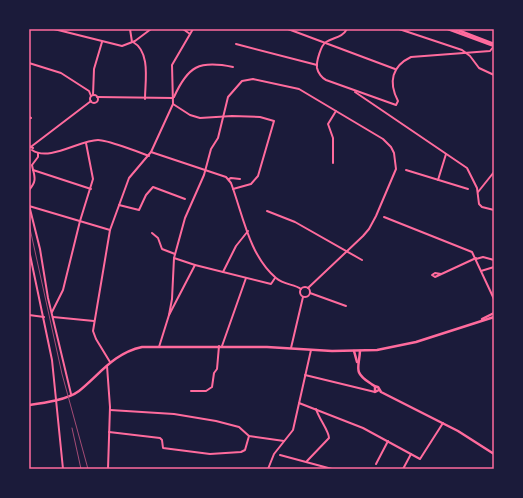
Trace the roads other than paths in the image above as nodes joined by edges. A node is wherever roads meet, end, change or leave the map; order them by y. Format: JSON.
{"nodes":[{"id":1,"x":54,"y":29,"type":"edge"},
{"id":2,"x":130,"y":29,"type":"edge"},
{"id":3,"x":151,"y":29,"type":"edge"},
{"id":4,"x":183,"y":29,"type":"edge"},
{"id":5,"x":193,"y":29,"type":"edge"},
{"id":6,"x":288,"y":29,"type":"edge"},
{"id":7,"x":347,"y":29,"type":"edge"},
{"id":8,"x":399,"y":29,"type":"edge"},
{"id":9,"x":448,"y":29,"type":"edge"},
{"id":10,"x":455,"y":29,"type":"edge"},
{"id":11,"x":190,"y":34,"type":"junction"},
{"id":12,"x":102,"y":42,"type":"junction"},
{"id":13,"x":132,"y":42,"type":"junction"},
{"id":14,"x":325,"y":42,"type":"junction"},
{"id":15,"x":236,"y":44,"type":"dead end"},
{"id":16,"x":494,"y":45,"type":"edge"},
{"id":17,"x":465,"y":53,"type":"junction"},
{"id":18,"x":29,"y":63,"type":"edge"},
{"id":19,"x":317,"y":66,"type":"junction"},
{"id":20,"x":233,"y":67,"type":"dead end"},
{"id":21,"x":395,"y":69,"type":"junction"},
{"id":22,"x":494,"y":75,"type":"edge"},
{"id":23,"x":354,"y":91,"type":"junction"},
{"id":24,"x":92,"y":95,"type":"junction"},
{"id":25,"x":97,"y":97,"type":"junction"},
{"id":26,"x":173,"y":98,"type":"junction"},
{"id":27,"x":145,"y":99,"type":"junction"},
{"id":28,"x":91,"y":101,"type":"junction"},
{"id":29,"x":172,"y":104,"type":"junction"},
{"id":30,"x":336,"y":111,"type":"junction"},
{"id":31,"x":224,"y":117,"type":"junction"},
{"id":32,"x":86,"y":143,"type":"junction"},
{"id":33,"x":30,"y":146,"type":"edge"},
{"id":34,"x":31,"y":150,"type":"edge"},
{"id":35,"x":151,"y":152,"type":"junction"},
{"id":36,"x":38,"y":153,"type":"junction"},
{"id":37,"x":446,"y":154,"type":"junction"},
{"id":38,"x":148,"y":156,"type":"junction"},
{"id":39,"x":333,"y":163,"type":"dead end"},
{"id":40,"x":33,"y":170,"type":"junction"},
{"id":41,"x":206,"y":170,"type":"junction"},
{"id":42,"x":406,"y":170,"type":"dead end"},
{"id":43,"x":494,"y":172,"type":"edge"},
{"id":44,"x":229,"y":179,"type":"junction"},
{"id":45,"x":240,"y":179,"type":"dead end"},
{"id":46,"x":438,"y":180,"type":"junction"},
{"id":47,"x":91,"y":188,"type":"junction"},
{"id":48,"x":233,"y":189,"type":"junction"},
{"id":49,"x":468,"y":189,"type":"dead end"},
{"id":50,"x":29,"y":190,"type":"edge"},
{"id":51,"x":478,"y":192,"type":"junction"},
{"id":52,"x":186,"y":199,"type":"dead end"},
{"id":53,"x":119,"y":205,"type":"junction"},
{"id":54,"x":29,"y":206,"type":"edge"},
{"id":55,"x":494,"y":210,"type":"edge"},
{"id":56,"x":267,"y":211,"type":"dead end"},
{"id":57,"x":384,"y":217,"type":"dead end"},
{"id":58,"x":80,"y":220,"type":"junction"},
{"id":59,"x":110,"y":230,"type":"junction"},
{"id":60,"x":248,"y":231,"type":"junction"},
{"id":61,"x":152,"y":233,"type":"dead end"},
{"id":62,"x":29,"y":250,"type":"edge"},
{"id":63,"x":348,"y":251,"type":"junction"},
{"id":64,"x":176,"y":254,"type":"junction"},
{"id":65,"x":174,"y":258,"type":"junction"},
{"id":66,"x":476,"y":258,"type":"junction"},
{"id":67,"x":362,"y":260,"type":"dead end"},
{"id":68,"x":494,"y":260,"type":"edge"},
{"id":69,"x":195,"y":265,"type":"junction"},
{"id":70,"x":494,"y":267,"type":"edge"},
{"id":71,"x":481,"y":271,"type":"junction"},
{"id":72,"x":223,"y":272,"type":"junction"},
{"id":73,"x":441,"y":274,"type":"dead end"},
{"id":74,"x":246,"y":278,"type":"junction"},
{"id":75,"x":275,"y":278,"type":"junction"},
{"id":76,"x":308,"y":288,"type":"junction"},
{"id":77,"x":301,"y":289,"type":"junction"},
{"id":78,"x":310,"y":293,"type":"junction"},
{"id":79,"x":303,"y":297,"type":"junction"},
{"id":80,"x":494,"y":299,"type":"edge"},
{"id":81,"x":494,"y":304,"type":"edge"},
{"id":82,"x":346,"y":306,"type":"dead end"},
{"id":83,"x":494,"y":312,"type":"edge"},
{"id":84,"x":52,"y":313,"type":"junction"},
{"id":85,"x":29,"y":315,"type":"edge"},
{"id":86,"x":168,"y":315,"type":"junction"},
{"id":87,"x":44,"y":317,"type":"junction"},
{"id":88,"x":494,"y":317,"type":"edge"},
{"id":89,"x":53,"y":318,"type":"junction"},
{"id":90,"x":478,"y":321,"type":"junction"},
{"id":91,"x":94,"y":322,"type":"junction"},
{"id":92,"x":220,"y":346,"type":"junction"},
{"id":93,"x":159,"y":347,"type":"junction"},
{"id":94,"x":291,"y":348,"type":"junction"},
{"id":95,"x":311,"y":350,"type":"junction"},
{"id":96,"x":354,"y":351,"type":"junction"},
{"id":97,"x":360,"y":351,"type":"junction"},
{"id":98,"x":110,"y":362,"type":"junction"},
{"id":99,"x":357,"y":362,"type":"junction"},
{"id":100,"x":107,"y":365,"type":"junction"},
{"id":101,"x":305,"y":375,"type":"junction"},
{"id":102,"x":375,"y":387,"type":"junction"},
{"id":103,"x":379,"y":390,"type":"junction"},
{"id":104,"x":191,"y":391,"type":"dead end"},
{"id":105,"x":375,"y":392,"type":"junction"},
{"id":106,"x":71,"y":394,"type":"junction"},
{"id":107,"x":56,"y":400,"type":"junction"},
{"id":108,"x":299,"y":403,"type":"junction"},
{"id":109,"x":29,"y":405,"type":"edge"},
{"id":110,"x":316,"y":409,"type":"junction"},
{"id":111,"x":110,"y":410,"type":"junction"},
{"id":112,"x":443,"y":423,"type":"junction"},
{"id":113,"x":109,"y":432,"type":"junction"},
{"id":114,"x":249,"y":436,"type":"junction"},
{"id":115,"x":284,"y":441,"type":"junction"},
{"id":116,"x":388,"y":441,"type":"junction"},
{"id":117,"x":411,"y":454,"type":"junction"},
{"id":118,"x":494,"y":454,"type":"edge"},
{"id":119,"x":280,"y":455,"type":"dead end"},
{"id":120,"x":307,"y":461,"type":"junction"},
{"id":121,"x":376,"y":464,"type":"dead end"},
{"id":122,"x":63,"y":469,"type":"edge"},
{"id":123,"x":108,"y":469,"type":"edge"},
{"id":124,"x":268,"y":469,"type":"edge"},
{"id":125,"x":332,"y":469,"type":"edge"},
{"id":126,"x":404,"y":469,"type":"edge"}],
"edges":[{"from":1,"to":12,"type":"street"},
{"from":2,"to":13,"type":"street"},
{"from":3,"to":13,"type":"street"},
{"from":4,"to":11,"type":"street"},
{"from":5,"to":11,"type":"street"},
{"from":6,"to":14,"type":"street"},
{"from":7,"to":14,"type":"street"},
{"from":8,"to":17,"type":"street"},
{"from":9,"to":16,"type":"main road"},
{"from":10,"to":16,"type":"main road"},
{"from":11,"to":26,"type":"street"},
{"from":12,"to":13,"type":"street"},
{"from":12,"to":24,"type":"street"},
{"from":13,"to":27,"type":"street"},
{"from":14,"to":19,"type":"street"},
{"from":14,"to":21,"type":"street"},
{"from":15,"to":19,"type":"street"},
{"from":16,"to":17,"type":"street"},
{"from":17,"to":21,"type":"street"},
{"from":17,"to":22,"type":"street"},
{"from":18,"to":24,"type":"street"},
{"from":19,"to":23,"type":"street"},
{"from":20,"to":26,"type":"street"},
{"from":21,"to":23,"type":"street"},
{"from":23,"to":37,"type":"street"},
{"from":24,"to":25,"type":"street"},
{"from":24,"to":28,"type":"street"},
{"from":25,"to":27,"type":"street"},
{"from":25,"to":28,"type":"street"},
{"from":26,"to":27,"type":"street"},
{"from":26,"to":29,"type":"street"},
{"from":28,"to":33,"type":"street"},
{"from":29,"to":31,"type":"street"},
{"from":29,"to":35,"type":"street"},
{"from":30,"to":31,"type":"street"},
{"from":30,"to":39,"type":"street"},
{"from":30,"to":63,"type":"street"},
{"from":31,"to":41,"type":"street"},
{"from":31,"to":48,"type":"street"},
{"from":32,"to":36,"type":"street"},
{"from":32,"to":38,"type":"street"},
{"from":32,"to":47,"type":"street"},
{"from":33,"to":34,"type":"street"},
{"from":34,"to":36,"type":"street"},
{"from":35,"to":38,"type":"street"},
{"from":35,"to":41,"type":"street"},
{"from":36,"to":40,"type":"street"},
{"from":37,"to":46,"type":"street"},
{"from":37,"to":51,"type":"street"},
{"from":38,"to":53,"type":"street"},
{"from":40,"to":47,"type":"street"},
{"from":40,"to":50,"type":"street"},
{"from":41,"to":44,"type":"street"},
{"from":41,"to":64,"type":"street"},
{"from":42,"to":46,"type":"street"},
{"from":43,"to":51,"type":"street"},
{"from":44,"to":45,"type":"street"},
{"from":44,"to":48,"type":"street"},
{"from":46,"to":49,"type":"street"},
{"from":47,"to":58,"type":"street"},
{"from":48,"to":60,"type":"street"},
{"from":51,"to":55,"type":"street"},
{"from":52,"to":53,"type":"street"},
{"from":53,"to":59,"type":"street"},
{"from":54,"to":58,"type":"street"},
{"from":54,"to":84,"type":"street"},
{"from":56,"to":63,"type":"street"},
{"from":57,"to":66,"type":"street"},
{"from":58,"to":59,"type":"street"},
{"from":58,"to":84,"type":"street"},
{"from":59,"to":91,"type":"street"},
{"from":60,"to":72,"type":"street"},
{"from":60,"to":75,"type":"street"},
{"from":61,"to":64,"type":"street"},
{"from":62,"to":87,"type":"street"},
{"from":63,"to":67,"type":"street"},
{"from":63,"to":76,"type":"street"},
{"from":64,"to":65,"type":"street"},
{"from":65,"to":69,"type":"street"},
{"from":65,"to":86,"type":"street"},
{"from":66,"to":68,"type":"street"},
{"from":66,"to":71,"type":"street"},
{"from":66,"to":73,"type":"street"},
{"from":69,"to":72,"type":"street"},
{"from":69,"to":86,"type":"street"},
{"from":70,"to":71,"type":"street"},
{"from":71,"to":80,"type":"street"},
{"from":72,"to":74,"type":"street"},
{"from":74,"to":75,"type":"street"},
{"from":74,"to":92,"type":"street"},
{"from":75,"to":77,"type":"street"},
{"from":76,"to":77,"type":"street"},
{"from":76,"to":78,"type":"street"},
{"from":77,"to":79,"type":"street"},
{"from":78,"to":79,"type":"street"},
{"from":78,"to":82,"type":"street"},
{"from":79,"to":94,"type":"street"},
{"from":81,"to":83,"type":"street"},
{"from":83,"to":90,"type":"main road"},
{"from":84,"to":89,"type":"street"},
{"from":85,"to":87,"type":"street"},
{"from":86,"to":93,"type":"street"},
{"from":87,"to":107,"type":"street"},
{"from":88,"to":90,"type":"main road"},
{"from":89,"to":91,"type":"street"},
{"from":89,"to":106,"type":"street"},
{"from":90,"to":97,"type":"main road"},
{"from":91,"to":98,"type":"street"},
{"from":92,"to":93,"type":"main road"},
{"from":92,"to":94,"type":"main road"},
{"from":92,"to":104,"type":"street"},
{"from":93,"to":98,"type":"main road"},
{"from":94,"to":95,"type":"main road"},
{"from":95,"to":96,"type":"main road"},
{"from":95,"to":101,"type":"street"},
{"from":96,"to":97,"type":"main road"},
{"from":96,"to":99,"type":"main road"},
{"from":97,"to":99,"type":"main road"},
{"from":98,"to":100,"type":"main road"},
{"from":99,"to":102,"type":"main road"},
{"from":100,"to":106,"type":"main road"},
{"from":100,"to":111,"type":"street"},
{"from":101,"to":105,"type":"street"},
{"from":101,"to":108,"type":"street"},
{"from":102,"to":103,"type":"main road"},
{"from":102,"to":105,"type":"main road"},
{"from":103,"to":105,"type":"main road"},
{"from":103,"to":112,"type":"main road"},
{"from":106,"to":107,"type":"main road"},
{"from":107,"to":109,"type":"main road"},
{"from":107,"to":122,"type":"street"},
{"from":108,"to":110,"type":"street"},
{"from":108,"to":115,"type":"street"},
{"from":110,"to":116,"type":"street"},
{"from":110,"to":120,"type":"street"},
{"from":111,"to":113,"type":"street"},
{"from":111,"to":114,"type":"street"},
{"from":112,"to":117,"type":"street"},
{"from":112,"to":118,"type":"main road"},
{"from":113,"to":114,"type":"street"},
{"from":113,"to":123,"type":"street"},
{"from":114,"to":115,"type":"street"},
{"from":115,"to":124,"type":"street"},
{"from":116,"to":117,"type":"street"},
{"from":116,"to":121,"type":"street"},
{"from":117,"to":126,"type":"street"},
{"from":119,"to":120,"type":"street"},
{"from":120,"to":125,"type":"street"}]}
